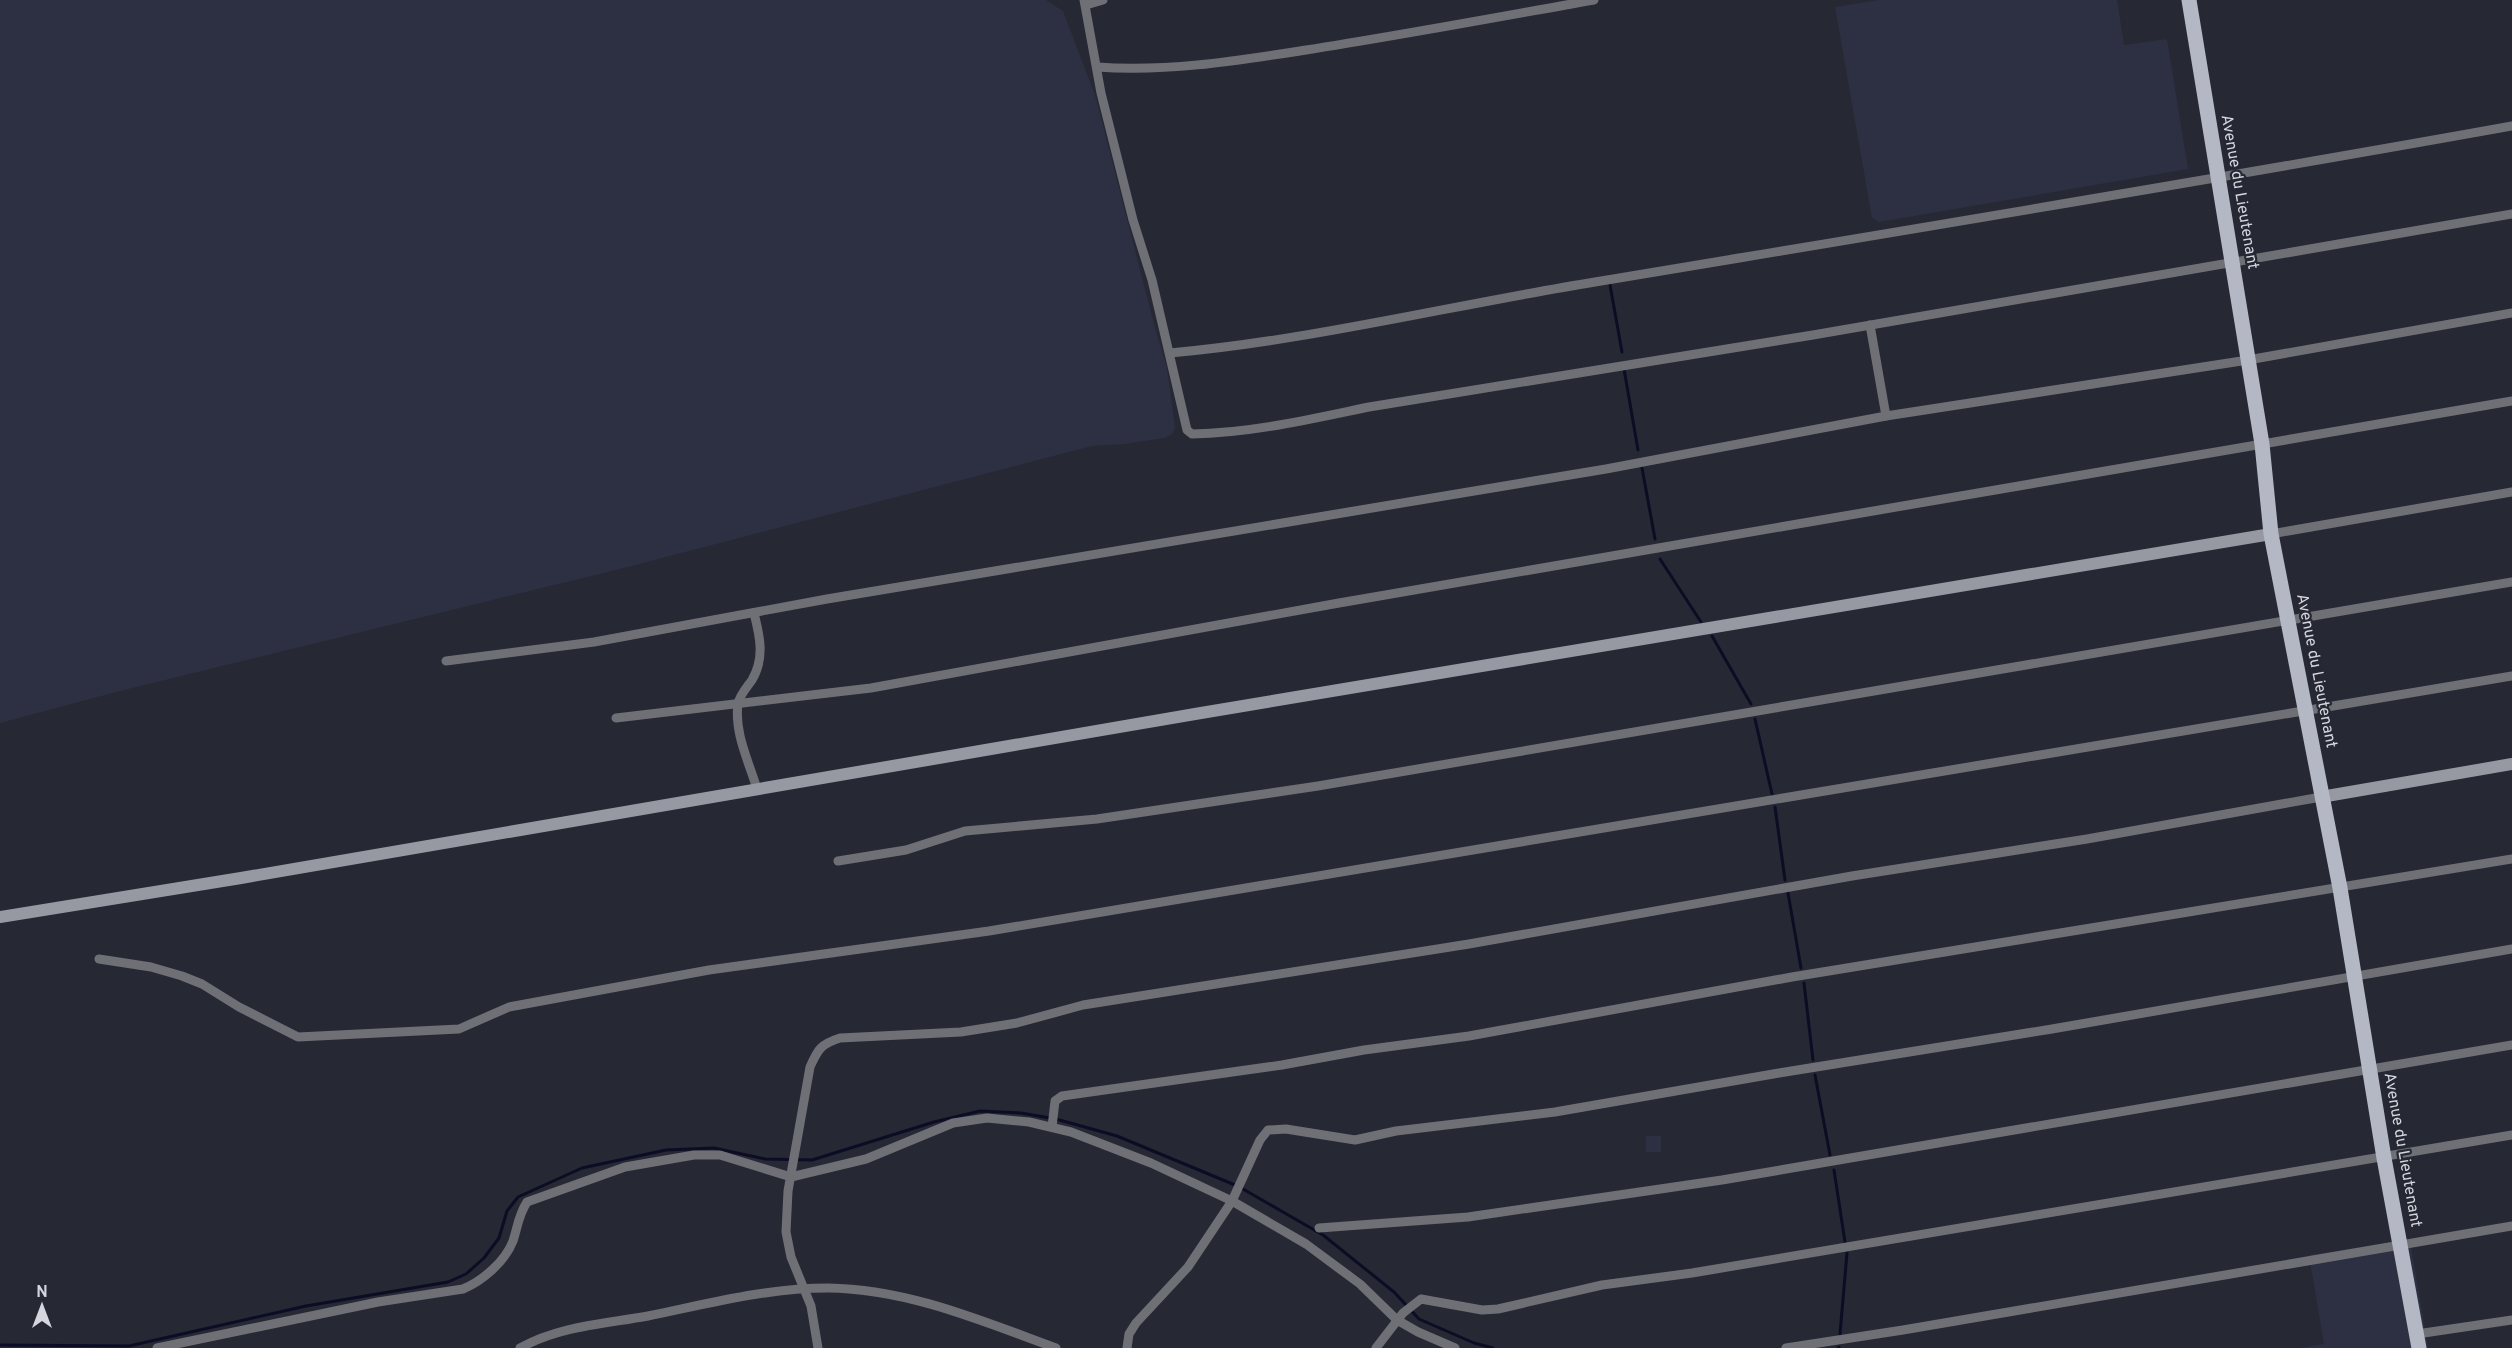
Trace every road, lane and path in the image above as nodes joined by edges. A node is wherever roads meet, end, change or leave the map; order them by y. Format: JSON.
{"nodes":[{"id":1,"x":1103,"y":0,"type":"edge"},
{"id":2,"x":1594,"y":0,"type":"edge"},
{"id":3,"x":2189,"y":0,"type":"edge"},
{"id":4,"x":1085,"y":2,"type":"edge"},
{"id":5,"x":1096,"y":67,"type":"junction"},
{"id":6,"x":2512,"y":126,"type":"edge"},
{"id":7,"x":2217,"y":179,"type":"junction"},
{"id":8,"x":2512,"y":214,"type":"edge"},
{"id":9,"x":2232,"y":263,"type":"junction"},
{"id":10,"x":2512,"y":313,"type":"edge"},
{"id":11,"x":1869,"y":325,"type":"junction"},
{"id":12,"x":1170,"y":353,"type":"junction"},
{"id":13,"x":2248,"y":360,"type":"junction"},
{"id":14,"x":2512,"y":401,"type":"edge"},
{"id":15,"x":1886,"y":416,"type":"junction"},
{"id":16,"x":2262,"y":444,"type":"junction"},
{"id":17,"x":2512,"y":492,"type":"edge"},
{"id":18,"x":2271,"y":534,"type":"junction"},
{"id":19,"x":2512,"y":582,"type":"edge"},
{"id":20,"x":754,"y":613,"type":"junction"},
{"id":21,"x":2289,"y":622,"type":"junction"},
{"id":22,"x":446,"y":661,"type":"dead end"},
{"id":23,"x":2512,"y":676,"type":"edge"},
{"id":24,"x":738,"y":702,"type":"junction"},
{"id":25,"x":2306,"y":709,"type":"junction"},
{"id":26,"x":616,"y":718,"type":"dead end"},
{"id":27,"x":2512,"y":764,"type":"edge"},
{"id":28,"x":757,"y":789,"type":"junction"},
{"id":29,"x":2321,"y":797,"type":"junction"},
{"id":30,"x":2512,"y":859,"type":"edge"},
{"id":31,"x":838,"y":861,"type":"dead end"},
{"id":32,"x":2340,"y":888,"type":"junction"},
{"id":33,"x":0,"y":917,"type":"edge"},
{"id":34,"x":2512,"y":950,"type":"edge"},
{"id":35,"x":99,"y":959,"type":"dead end"},
{"id":36,"x":2355,"y":975,"type":"junction"},
{"id":37,"x":2512,"y":1045,"type":"edge"},
{"id":38,"x":2370,"y":1069,"type":"junction"},
{"id":39,"x":1052,"y":1127,"type":"junction"},
{"id":40,"x":2512,"y":1136,"type":"edge"},
{"id":41,"x":2384,"y":1158,"type":"junction"},
{"id":42,"x":791,"y":1178,"type":"junction"},
{"id":43,"x":1232,"y":1201,"type":"junction"},
{"id":44,"x":2512,"y":1226,"type":"edge"},
{"id":45,"x":1319,"y":1228,"type":"dead end"},
{"id":46,"x":2400,"y":1245,"type":"junction"},
{"id":47,"x":803,"y":1289,"type":"junction"},
{"id":48,"x":1400,"y":1317,"type":"junction"},
{"id":49,"x":2512,"y":1320,"type":"edge"},
{"id":50,"x":2418,"y":1341,"type":"edge"},
{"id":51,"x":157,"y":1348,"type":"edge"},
{"id":52,"x":520,"y":1348,"type":"edge"},
{"id":53,"x":818,"y":1348,"type":"edge"},
{"id":54,"x":1056,"y":1348,"type":"edge"},
{"id":55,"x":1127,"y":1348,"type":"edge"},
{"id":56,"x":1376,"y":1348,"type":"edge"},
{"id":57,"x":1455,"y":1348,"type":"edge"},
{"id":58,"x":1786,"y":1348,"type":"edge"}],
"edges":[{"from":1,"to":4,"type":"street"},
{"from":2,"to":5,"type":"street"},
{"from":3,"to":7,"type":"main road","name":"Avenue du Lieutenant"},
{"from":4,"to":5,"type":"street"},
{"from":5,"to":12,"type":"street"},
{"from":6,"to":7,"type":"street"},
{"from":7,"to":9,"type":"main road","name":"Avenue du Lieutenant"},
{"from":7,"to":12,"type":"street"},
{"from":8,"to":9,"type":"street"},
{"from":9,"to":11,"type":"street"},
{"from":9,"to":13,"type":"main road","name":"Avenue du Lieutenant"},
{"from":10,"to":13,"type":"street"},
{"from":11,"to":12,"type":"street"},
{"from":11,"to":15,"type":"street"},
{"from":13,"to":15,"type":"street"},
{"from":13,"to":16,"type":"main road","name":"Avenue du Lieutenant"},
{"from":14,"to":16,"type":"street"},
{"from":15,"to":20,"type":"street"},
{"from":16,"to":18,"type":"main road","name":"Avenue du Lieutenant"},
{"from":16,"to":24,"type":"street"},
{"from":17,"to":18,"type":"street"},
{"from":18,"to":21,"type":"main road","name":"Avenue du Lieutenant"},
{"from":18,"to":28,"type":"street"},
{"from":19,"to":21,"type":"street"},
{"from":20,"to":22,"type":"street"},
{"from":20,"to":24,"type":"street"},
{"from":21,"to":25,"type":"main road","name":"Avenue du Lieutenant"},
{"from":21,"to":31,"type":"street"},
{"from":23,"to":25,"type":"street"},
{"from":24,"to":26,"type":"street"},
{"from":24,"to":28,"type":"street"},
{"from":25,"to":29,"type":"main road","name":"Avenue du Lieutenant"},
{"from":25,"to":35,"type":"street"},
{"from":27,"to":29,"type":"street"},
{"from":28,"to":33,"type":"street"},
{"from":29,"to":32,"type":"main road","name":"Avenue du Lieutenant"},
{"from":29,"to":42,"type":"street"},
{"from":30,"to":32,"type":"street"},
{"from":32,"to":36,"type":"main road","name":"Avenue du Lieutenant"},
{"from":32,"to":39,"type":"street"},
{"from":34,"to":36,"type":"street"},
{"from":36,"to":38,"type":"main road","name":"Avenue du Lieutenant"},
{"from":36,"to":43,"type":"street"},
{"from":37,"to":38,"type":"street"},
{"from":38,"to":41,"type":"main road","name":"Avenue du Lieutenant"},
{"from":38,"to":45,"type":"street"},
{"from":39,"to":42,"type":"street"},
{"from":39,"to":43,"type":"street"},
{"from":40,"to":41,"type":"street"},
{"from":41,"to":46,"type":"main road","name":"Avenue du Lieutenant"},
{"from":41,"to":48,"type":"street"},
{"from":42,"to":47,"type":"street"},
{"from":42,"to":51,"type":"street"},
{"from":43,"to":48,"type":"street"},
{"from":43,"to":55,"type":"street"},
{"from":44,"to":46,"type":"street"},
{"from":46,"to":50,"type":"main road","name":"Avenue du Lieutenant"},
{"from":46,"to":58,"type":"street"},
{"from":47,"to":52,"type":"street"},
{"from":47,"to":53,"type":"street"},
{"from":47,"to":54,"type":"street"},
{"from":48,"to":56,"type":"street"},
{"from":48,"to":57,"type":"street"},
{"from":49,"to":50,"type":"street"}]}
